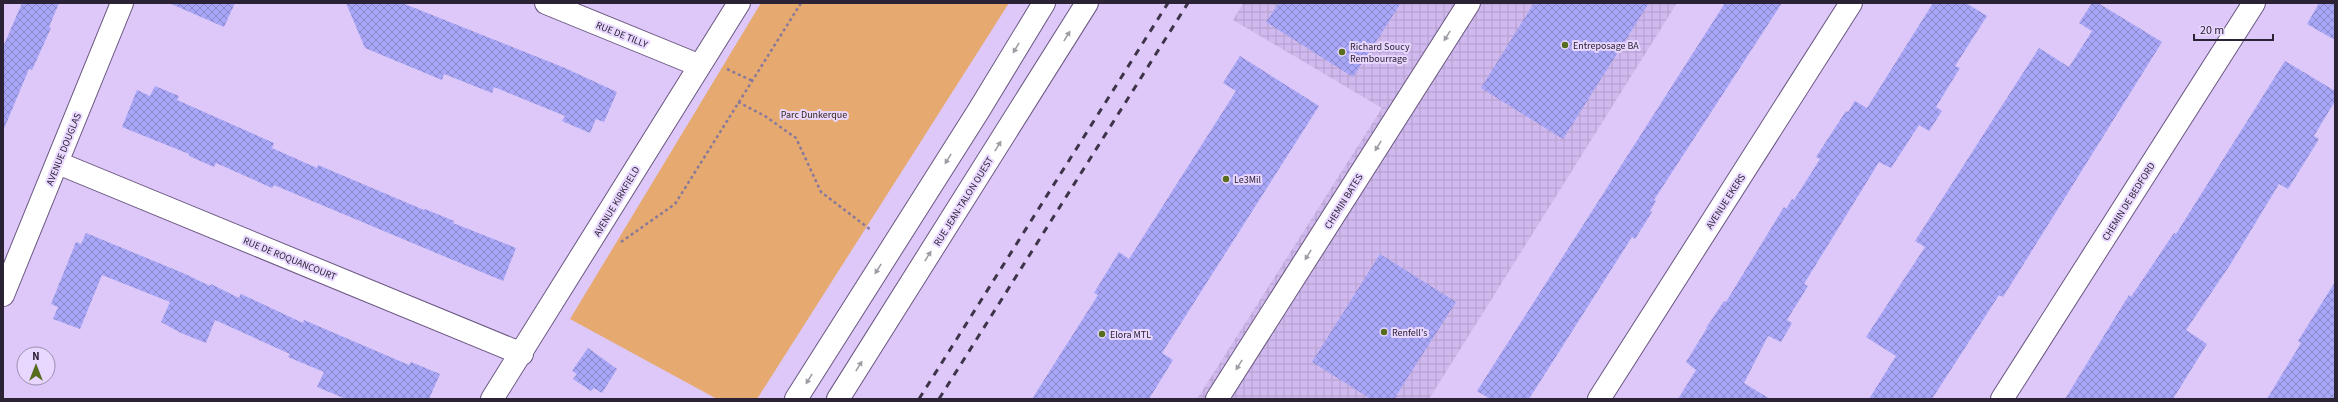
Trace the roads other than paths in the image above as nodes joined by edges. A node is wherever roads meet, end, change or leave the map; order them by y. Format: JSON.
{"nodes":[{"id":1,"x":122,"y":3,"type":"edge"},
{"id":2,"x":546,"y":3,"type":"edge"},
{"id":3,"x":739,"y":3,"type":"edge"},
{"id":4,"x":1044,"y":3,"type":"edge"},
{"id":5,"x":1087,"y":3,"type":"edge"},
{"id":6,"x":1469,"y":3,"type":"edge"},
{"id":7,"x":1851,"y":3,"type":"edge"},
{"id":8,"x":2254,"y":3,"type":"edge"},
{"id":9,"x":698,"y":65,"type":"junction"},
{"id":10,"x":58,"y":163,"type":"junction"},
{"id":11,"x":3,"y":295,"type":"edge"},
{"id":12,"x":522,"y":354,"type":"junction"},
{"id":13,"x":492,"y":399,"type":"edge"},
{"id":14,"x":796,"y":399,"type":"edge"},
{"id":15,"x":838,"y":399,"type":"edge"},
{"id":16,"x":1217,"y":399,"type":"edge"},
{"id":17,"x":1599,"y":399,"type":"edge"},
{"id":18,"x":2002,"y":399,"type":"edge"}],
"edges":[{"from":1,"to":10,"type":"street","name":"AVENUE DOUGLAS"},
{"from":2,"to":9,"type":"street","name":"RUE DE TILLY"},
{"from":3,"to":9,"type":"street","name":"AVENUE KIRKFIELD"},
{"from":4,"to":14,"type":"street","one_way":true},
{"from":15,"to":5,"type":"street","name":"RUE JEAN-TALON OUEST","one_way":true},
{"from":6,"to":16,"type":"street","name":"CHEMIN BATES","one_way":true},
{"from":7,"to":17,"type":"street","name":"AVENUE EKERS"},
{"from":8,"to":18,"type":"street","name":"CHEMIN DE BEDFORD"},
{"from":9,"to":12,"type":"street","name":"AVENUE KIRKFIELD"},
{"from":10,"to":11,"type":"street","name":"AVENUE DOUGLAS"},
{"from":10,"to":12,"type":"street","name":"RUE DE ROQUANCOURT"},
{"from":12,"to":13,"type":"street","name":"AVENUE KIRKFIELD"}]}
